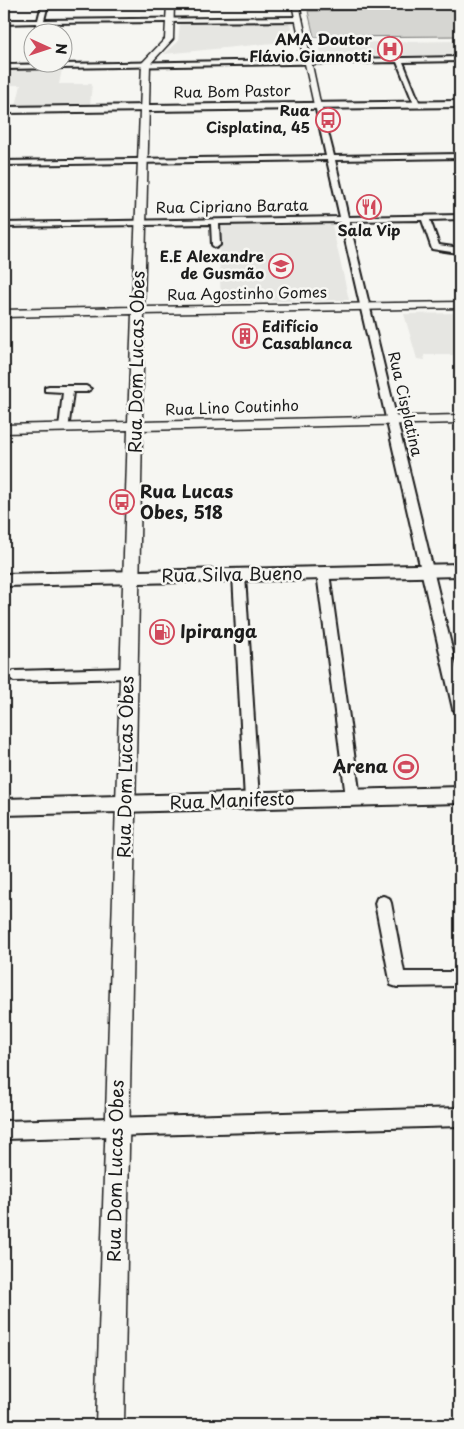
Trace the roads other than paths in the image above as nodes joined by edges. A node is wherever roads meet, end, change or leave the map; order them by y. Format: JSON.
{"nodes":[{"id":1,"x":45,"y":4,"type":"edge"},
{"id":2,"x":170,"y":4,"type":"edge"},
{"id":3,"x":295,"y":4,"type":"edge"},
{"id":4,"x":299,"y":18,"type":"junction"},
{"id":5,"x":169,"y":20,"type":"junction"},
{"id":6,"x":40,"y":21,"type":"junction"},
{"id":7,"x":4,"y":22,"type":"edge"},
{"id":8,"x":460,"y":59,"type":"edge"},
{"id":9,"x":399,"y":60,"type":"junction"},
{"id":10,"x":309,"y":61,"type":"junction"},
{"id":11,"x":146,"y":63,"type":"junction"},
{"id":12,"x":4,"y":67,"type":"edge"},
{"id":13,"x":418,"y":104,"type":"junction"},
{"id":14,"x":460,"y":104,"type":"edge"},
{"id":15,"x":318,"y":106,"type":"junction"},
{"id":16,"x":143,"y":108,"type":"junction"},
{"id":17,"x":4,"y":110,"type":"edge"},
{"id":18,"x":460,"y":156,"type":"edge"},
{"id":19,"x":331,"y":158,"type":"junction"},
{"id":20,"x":142,"y":160,"type":"junction"},
{"id":21,"x":4,"y":163,"type":"edge"},
{"id":22,"x":460,"y":217,"type":"edge"},
{"id":23,"x":425,"y":218,"type":"junction"},
{"id":24,"x":345,"y":219,"type":"junction"},
{"id":25,"x":215,"y":221,"type":"junction"},
{"id":26,"x":140,"y":223,"type":"junction"},
{"id":27,"x":4,"y":225,"type":"edge"},
{"id":28,"x":216,"y":245,"type":"dead end"},
{"id":29,"x":458,"y":250,"type":"dead end"},
{"id":30,"x":460,"y":305,"type":"edge"},
{"id":31,"x":366,"y":307,"type":"junction"},
{"id":32,"x":137,"y":311,"type":"junction"},
{"id":33,"x":4,"y":313,"type":"edge"},
{"id":34,"x":49,"y":389,"type":"dead end"},
{"id":35,"x":68,"y":389,"type":"junction"},
{"id":36,"x":86,"y":389,"type":"dead end"},
{"id":37,"x":460,"y":419,"type":"edge"},
{"id":38,"x":392,"y":420,"type":"junction"},
{"id":39,"x":136,"y":427,"type":"junction"},
{"id":40,"x":64,"y":428,"type":"junction"},
{"id":41,"x":4,"y":429,"type":"edge"},
{"id":42,"x":428,"y":570,"type":"junction"},
{"id":43,"x":460,"y":570,"type":"edge"},
{"id":44,"x":323,"y":573,"type":"junction"},
{"id":45,"x":239,"y":575,"type":"junction"},
{"id":46,"x":131,"y":577,"type":"junction"},
{"id":47,"x":4,"y":580,"type":"edge"},
{"id":48,"x":129,"y":673,"type":"junction"},
{"id":49,"x":14,"y":676,"type":"dead end"},
{"id":50,"x":460,"y":709,"type":"edge"},
{"id":51,"x":460,"y":795,"type":"edge"},
{"id":52,"x":353,"y":797,"type":"junction"},
{"id":53,"x":252,"y":800,"type":"junction"},
{"id":54,"x":126,"y":804,"type":"junction"},
{"id":55,"x":4,"y":808,"type":"edge"},
{"id":56,"x":383,"y":903,"type":"dead end"},
{"id":57,"x":460,"y":979,"type":"edge"},
{"id":58,"x":460,"y":1117,"type":"edge"},
{"id":59,"x":118,"y":1127,"type":"junction"},
{"id":60,"x":4,"y":1130,"type":"edge"},
{"id":61,"x":110,"y":1425,"type":"edge"}],
"edges":[{"from":1,"to":6,"type":"street"},
{"from":2,"to":5,"type":"street"},
{"from":3,"to":4,"type":"street"},
{"from":4,"to":5,"type":"street"},
{"from":4,"to":10,"type":"street"},
{"from":5,"to":6,"type":"street"},
{"from":5,"to":11,"type":"street"},
{"from":6,"to":7,"type":"street"},
{"from":8,"to":9,"type":"street"},
{"from":9,"to":10,"type":"street"},
{"from":9,"to":13,"type":"street"},
{"from":10,"to":11,"type":"street"},
{"from":10,"to":15,"type":"street"},
{"from":11,"to":12,"type":"street"},
{"from":11,"to":16,"type":"street","name":"Rua Dom Lucas Obes"},
{"from":13,"to":14,"type":"main road","name":"Rua Bom Pastor"},
{"from":13,"to":15,"type":"main road","name":"Rua Bom Pastor"},
{"from":15,"to":16,"type":"main road","name":"Rua Bom Pastor"},
{"from":15,"to":19,"type":"street","name":"Rua Cisplatina"},
{"from":16,"to":17,"type":"main road","name":"Rua Bom Pastor"},
{"from":16,"to":20,"type":"street","name":"Rua Dom Lucas Obes"},
{"from":18,"to":19,"type":"street"},
{"from":19,"to":20,"type":"street"},
{"from":19,"to":24,"type":"street","name":"Rua Cisplatina"},
{"from":20,"to":21,"type":"street"},
{"from":20,"to":26,"type":"street","name":"Rua Dom Lucas Obes"},
{"from":22,"to":23,"type":"street","name":"Rua Cipriano Barata"},
{"from":23,"to":24,"type":"street","name":"Rua Cipriano Barata"},
{"from":23,"to":29,"type":"street"},
{"from":24,"to":25,"type":"street","name":"Rua Cipriano Barata"},
{"from":24,"to":31,"type":"street","name":"Rua Cisplatina"},
{"from":25,"to":26,"type":"street","name":"Rua Cipriano Barata"},
{"from":25,"to":28,"type":"street"},
{"from":26,"to":27,"type":"street","name":"Rua Cipriano Barata"},
{"from":26,"to":32,"type":"street","name":"Rua Dom Lucas Obes"},
{"from":30,"to":31,"type":"street","name":"Rua Agostinho Gomes"},
{"from":31,"to":32,"type":"street","name":"Rua Agostinho Gomes"},
{"from":31,"to":38,"type":"street","name":"Rua Cisplatina"},
{"from":32,"to":33,"type":"street","name":"Rua Agostinho Gomes"},
{"from":32,"to":39,"type":"street","name":"Rua Dom Lucas Obes"},
{"from":34,"to":35,"type":"street"},
{"from":35,"to":36,"type":"street"},
{"from":35,"to":40,"type":"street"},
{"from":37,"to":38,"type":"street","name":"Rua Lino Coutinho"},
{"from":38,"to":39,"type":"street","name":"Rua Lino Coutinho"},
{"from":38,"to":42,"type":"street","name":"Rua Cisplatina"},
{"from":39,"to":40,"type":"street","name":"Rua Lino Coutinho"},
{"from":39,"to":46,"type":"street","name":"Rua Dom Lucas Obes"},
{"from":40,"to":41,"type":"street","name":"Rua Lino Coutinho"},
{"from":42,"to":43,"type":"main road","name":"Rua Silva Bueno"},
{"from":42,"to":44,"type":"main road","name":"Rua Silva Bueno"},
{"from":42,"to":50,"type":"street","name":"Rua Cisplatina"},
{"from":44,"to":45,"type":"main road","name":"Rua Silva Bueno"},
{"from":44,"to":52,"type":"street"},
{"from":45,"to":46,"type":"main road","name":"Rua Silva Bueno"},
{"from":45,"to":53,"type":"street"},
{"from":46,"to":47,"type":"main road","name":"Rua Silva Bueno"},
{"from":46,"to":48,"type":"street","name":"Rua Dom Lucas Obes"},
{"from":48,"to":49,"type":"street"},
{"from":48,"to":54,"type":"street","name":"Rua Dom Lucas Obes"},
{"from":51,"to":52,"type":"main road","name":"Rua Manifesto"},
{"from":52,"to":53,"type":"main road","name":"Rua Manifesto"},
{"from":53,"to":54,"type":"main road","name":"Rua Manifesto"},
{"from":54,"to":55,"type":"main road","name":"Rua Manifesto"},
{"from":54,"to":59,"type":"street","name":"Rua Dom Lucas Obes"},
{"from":56,"to":57,"type":"street"},
{"from":58,"to":59,"type":"street"},
{"from":59,"to":60,"type":"street"},
{"from":59,"to":61,"type":"street","name":"Rua Dom Lucas Obes"}]}
